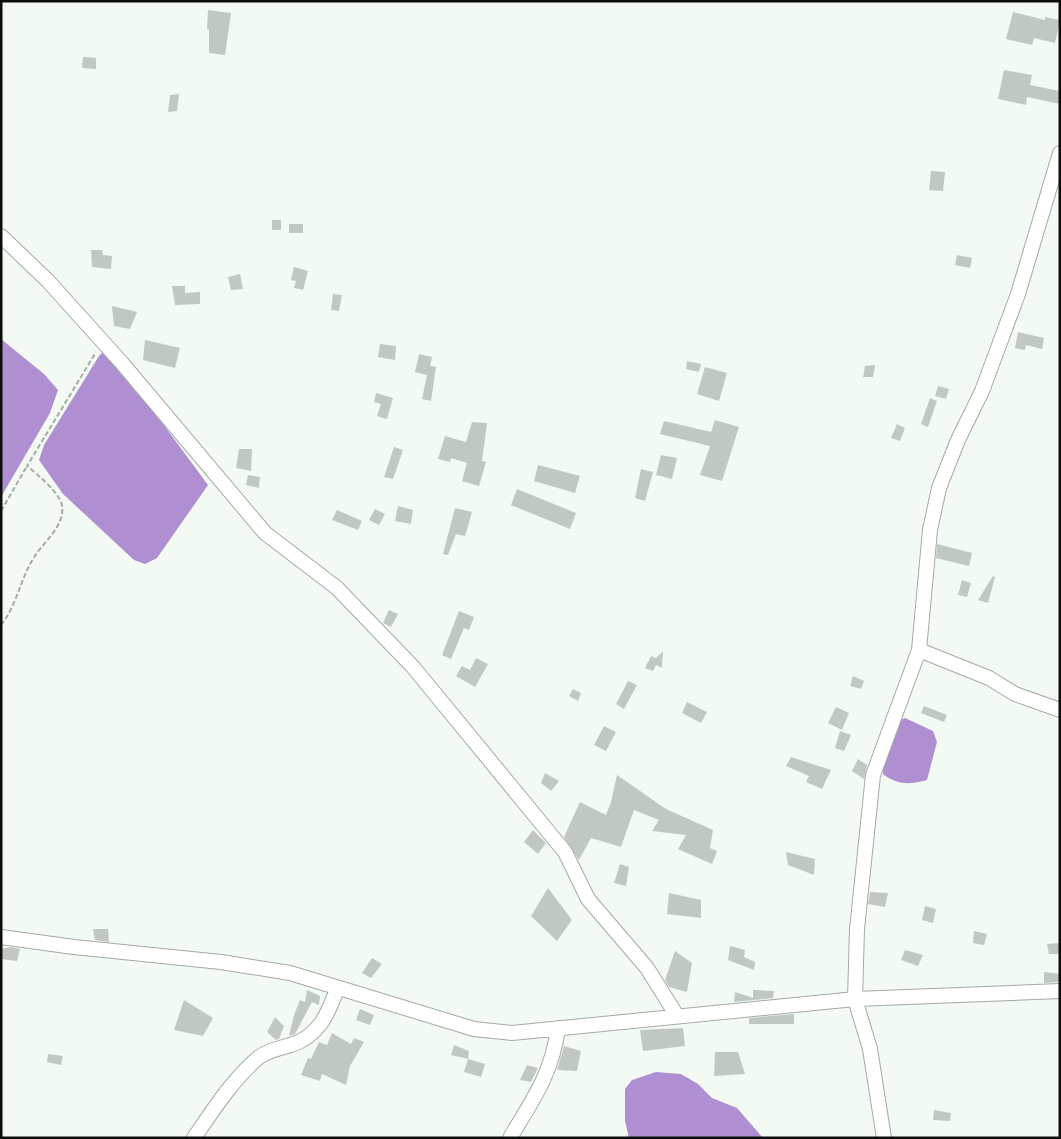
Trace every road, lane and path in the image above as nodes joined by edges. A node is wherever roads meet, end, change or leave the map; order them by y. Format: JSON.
{"nodes":[{"id":1,"x":1060,"y":153,"type":"edge"},
{"id":2,"x":1,"y":236,"type":"edge"},
{"id":3,"x":102,"y":342,"type":"junction"},
{"id":4,"x":27,"y":466,"type":"junction"},
{"id":5,"x":1,"y":511,"type":"edge"},
{"id":6,"x":1,"y":625,"type":"edge"},
{"id":7,"x":919,"y":650,"type":"junction"},
{"id":8,"x":1060,"y":710,"type":"edge"},
{"id":9,"x":1,"y":936,"type":"edge"},
{"id":10,"x":337,"y":989,"type":"junction"},
{"id":11,"x":1060,"y":991,"type":"edge"},
{"id":12,"x":855,"y":999,"type":"junction"},
{"id":13,"x":677,"y":1016,"type":"junction"},
{"id":14,"x":558,"y":1028,"type":"junction"},
{"id":15,"x":194,"y":1138,"type":"edge"},
{"id":16,"x":510,"y":1138,"type":"edge"},
{"id":17,"x":884,"y":1138,"type":"edge"}],
"edges":[{"from":1,"to":7,"type":"street"},
{"from":2,"to":3,"type":"street"},
{"from":3,"to":4,"type":"path"},
{"from":3,"to":13,"type":"street"},
{"from":4,"to":5,"type":"path"},
{"from":4,"to":6,"type":"path"},
{"from":7,"to":8,"type":"street"},
{"from":7,"to":12,"type":"street"},
{"from":9,"to":10,"type":"street"},
{"from":10,"to":14,"type":"street"},
{"from":10,"to":15,"type":"street"},
{"from":11,"to":12,"type":"street"},
{"from":12,"to":13,"type":"street"},
{"from":12,"to":17,"type":"street"},
{"from":13,"to":14,"type":"street"},
{"from":14,"to":16,"type":"street"}]}
